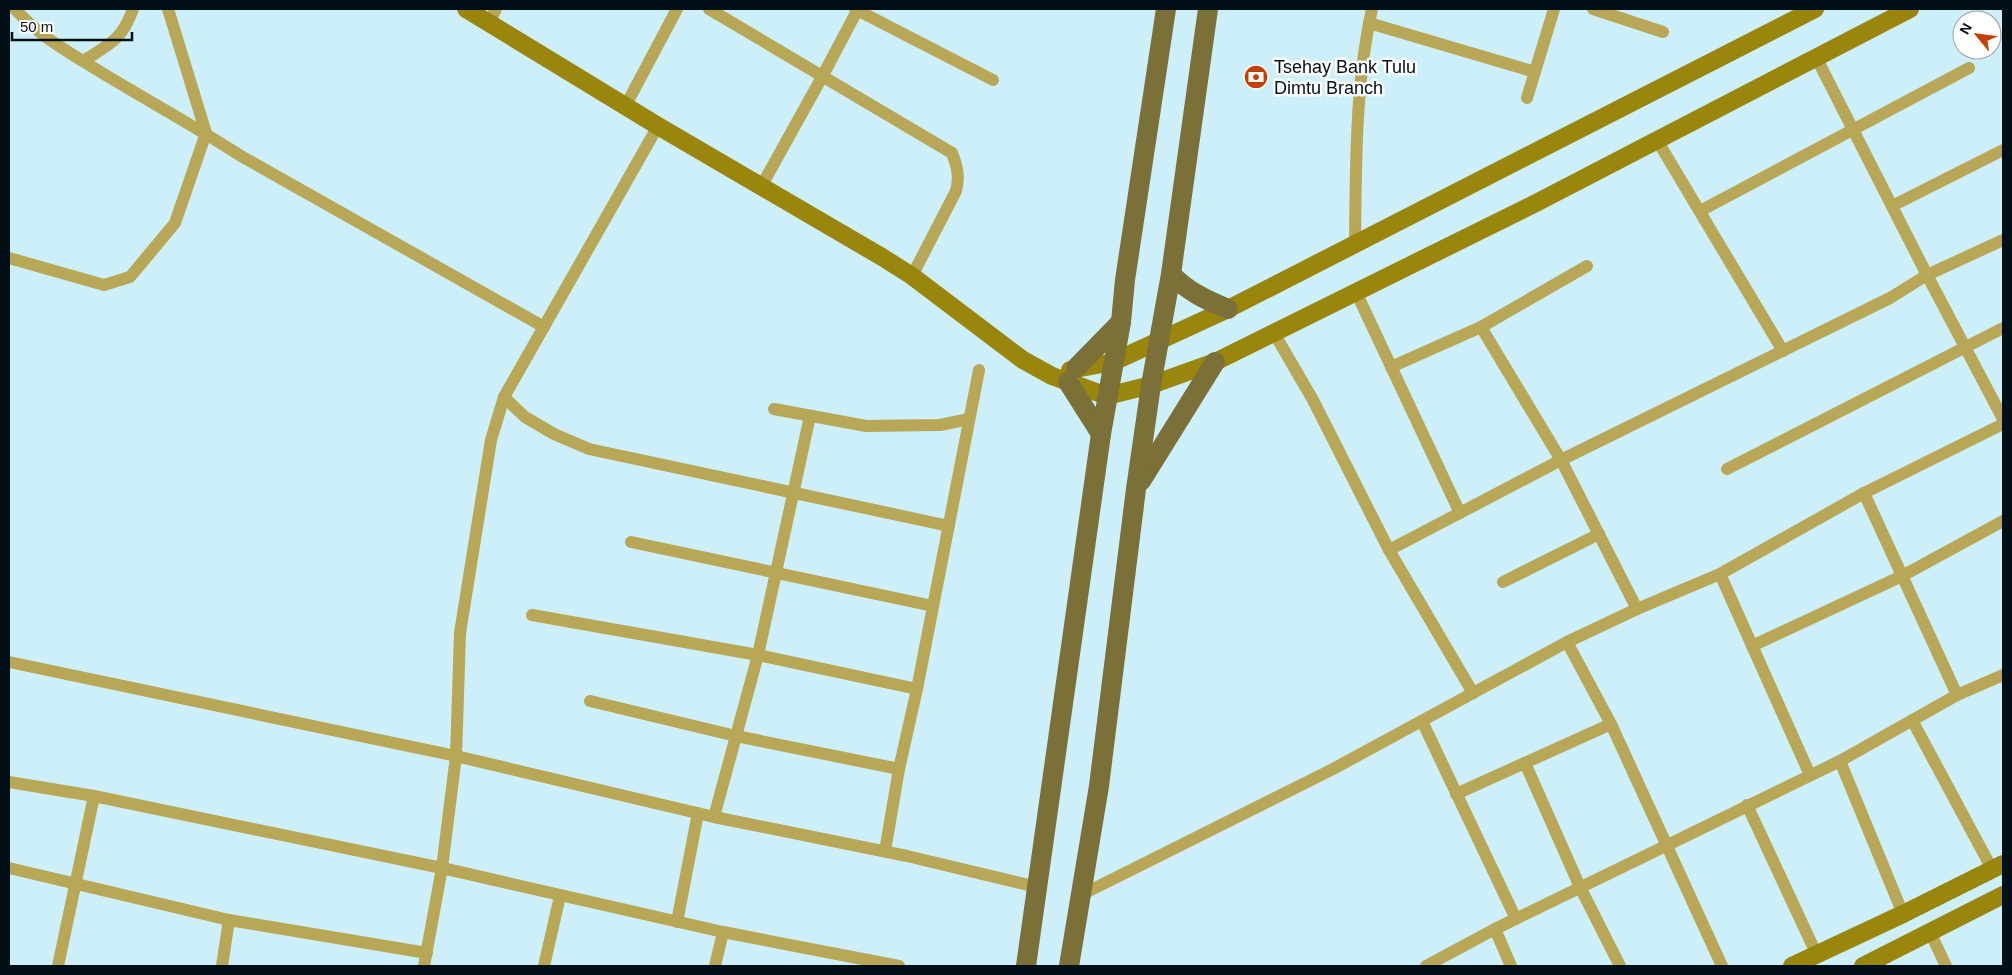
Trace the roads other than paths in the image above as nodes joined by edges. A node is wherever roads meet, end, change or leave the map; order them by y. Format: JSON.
{"nodes":[{"id":1,"x":15,"y":9,"type":"edge"},
{"id":2,"x":133,"y":9,"type":"edge"},
{"id":3,"x":168,"y":9,"type":"edge"},
{"id":4,"x":466,"y":9,"type":"edge"},
{"id":5,"x":677,"y":9,"type":"edge"},
{"id":6,"x":709,"y":9,"type":"edge"},
{"id":7,"x":857,"y":9,"type":"edge"},
{"id":8,"x":1166,"y":9,"type":"edge"},
{"id":9,"x":1208,"y":9,"type":"edge"},
{"id":10,"x":1372,"y":9,"type":"edge"},
{"id":11,"x":1554,"y":9,"type":"edge"},
{"id":12,"x":1593,"y":9,"type":"edge"},
{"id":13,"x":1815,"y":9,"type":"edge"},
{"id":14,"x":1910,"y":9,"type":"edge"},
{"id":15,"x":492,"y":16,"type":"edge"},
{"id":16,"x":1369,"y":23,"type":"junction"},
{"id":17,"x":1664,"y":32,"type":"dead end"},
{"id":18,"x":1816,"y":57,"type":"junction"},
{"id":19,"x":83,"y":61,"type":"junction"},
{"id":20,"x":1969,"y":68,"type":"dead end"},
{"id":21,"x":1535,"y":72,"type":"junction"},
{"id":22,"x":822,"y":77,"type":"junction"},
{"id":23,"x":993,"y":80,"type":"dead end"},
{"id":24,"x":1527,"y":98,"type":"dead end"},
{"id":25,"x":626,"y":105,"type":"junction"},
{"id":26,"x":658,"y":126,"type":"junction"},
{"id":27,"x":1853,"y":130,"type":"junction"},
{"id":28,"x":206,"y":133,"type":"junction"},
{"id":29,"x":1657,"y":140,"type":"junction"},
{"id":30,"x":2003,"y":150,"type":"edge"},
{"id":31,"x":762,"y":185,"type":"junction"},
{"id":32,"x":1892,"y":206,"type":"junction"},
{"id":33,"x":1700,"y":211,"type":"junction"},
{"id":34,"x":2003,"y":240,"type":"edge"},
{"id":35,"x":1355,"y":244,"type":"junction"},
{"id":36,"x":9,"y":258,"type":"edge"},
{"id":37,"x":1587,"y":266,"type":"dead end"},
{"id":38,"x":1171,"y":274,"type":"junction"},
{"id":39,"x":1927,"y":275,"type":"junction"},
{"id":40,"x":912,"y":276,"type":"junction"},
{"id":41,"x":1356,"y":292,"type":"junction"},
{"id":42,"x":1228,"y":309,"type":"junction"},
{"id":43,"x":1121,"y":322,"type":"junction"},
{"id":44,"x":544,"y":327,"type":"junction"},
{"id":45,"x":1482,"y":327,"type":"junction"},
{"id":46,"x":2003,"y":328,"type":"edge"},
{"id":47,"x":1274,"y":333,"type":"junction"},
{"id":48,"x":1159,"y":342,"type":"junction"},
{"id":49,"x":1966,"y":346,"type":"junction"},
{"id":50,"x":1783,"y":351,"type":"junction"},
{"id":51,"x":1113,"y":362,"type":"junction"},
{"id":52,"x":1215,"y":362,"type":"junction"},
{"id":53,"x":1391,"y":366,"type":"junction"},
{"id":54,"x":979,"y":370,"type":"dead end"},
{"id":55,"x":1065,"y":376,"type":"junction"},
{"id":56,"x":1150,"y":385,"type":"junction"},
{"id":57,"x":1107,"y":396,"type":"junction"},
{"id":58,"x":504,"y":397,"type":"junction"},
{"id":59,"x":774,"y":409,"type":"dead end"},
{"id":60,"x":810,"y":416,"type":"junction"},
{"id":61,"x":970,"y":419,"type":"junction"},
{"id":62,"x":2003,"y":419,"type":"edge"},
{"id":63,"x":2003,"y":424,"type":"edge"},
{"id":64,"x":1101,"y":434,"type":"junction"},
{"id":65,"x":1561,"y":460,"type":"junction"},
{"id":66,"x":1727,"y":469,"type":"dead end"},
{"id":67,"x":1136,"y":488,"type":"junction"},
{"id":68,"x":794,"y":492,"type":"junction"},
{"id":69,"x":1864,"y":493,"type":"junction"},
{"id":70,"x":1460,"y":513,"type":"junction"},
{"id":71,"x":2003,"y":521,"type":"edge"},
{"id":72,"x":949,"y":526,"type":"junction"},
{"id":73,"x":1599,"y":534,"type":"junction"},
{"id":74,"x":631,"y":542,"type":"dead end"},
{"id":75,"x":1389,"y":550,"type":"junction"},
{"id":76,"x":776,"y":572,"type":"junction"},
{"id":77,"x":1720,"y":574,"type":"junction"},
{"id":78,"x":1902,"y":576,"type":"junction"},
{"id":79,"x":1503,"y":582,"type":"dead end"},
{"id":80,"x":933,"y":606,"type":"junction"},
{"id":81,"x":1638,"y":609,"type":"junction"},
{"id":82,"x":532,"y":616,"type":"dead end"},
{"id":83,"x":1567,"y":642,"type":"junction"},
{"id":84,"x":1752,"y":646,"type":"junction"},
{"id":85,"x":758,"y":655,"type":"junction"},
{"id":86,"x":9,"y":662,"type":"edge"},
{"id":87,"x":2002,"y":678,"type":"edge"},
{"id":88,"x":917,"y":689,"type":"junction"},
{"id":89,"x":1474,"y":693,"type":"junction"},
{"id":90,"x":1958,"y":695,"type":"junction"},
{"id":91,"x":590,"y":701,"type":"dead end"},
{"id":92,"x":1912,"y":720,"type":"junction"},
{"id":93,"x":1422,"y":721,"type":"junction"},
{"id":94,"x":1611,"y":724,"type":"junction"},
{"id":95,"x":736,"y":736,"type":"junction"},
{"id":96,"x":456,"y":756,"type":"junction"},
{"id":97,"x":1840,"y":761,"type":"junction"},
{"id":98,"x":1526,"y":763,"type":"junction"},
{"id":99,"x":899,"y":769,"type":"junction"},
{"id":100,"x":1810,"y":775,"type":"junction"},
{"id":101,"x":9,"y":782,"type":"edge"},
{"id":102,"x":1456,"y":794,"type":"junction"},
{"id":103,"x":94,"y":796,"type":"junction"},
{"id":104,"x":1747,"y":805,"type":"junction"},
{"id":105,"x":698,"y":813,"type":"junction"},
{"id":106,"x":714,"y":817,"type":"junction"},
{"id":107,"x":1666,"y":844,"type":"junction"},
{"id":108,"x":885,"y":851,"type":"junction"},
{"id":109,"x":1998,"y":867,"type":"edge"},
{"id":110,"x":9,"y":868,"type":"edge"},
{"id":111,"x":442,"y":868,"type":"junction"},
{"id":112,"x":76,"y":883,"type":"junction"},
{"id":113,"x":1037,"y":887,"type":"junction"},
{"id":114,"x":1580,"y":887,"type":"junction"},
{"id":115,"x":2003,"y":895,"type":"edge"},
{"id":116,"x":560,"y":896,"type":"junction"},
{"id":117,"x":1080,"y":896,"type":"junction"},
{"id":118,"x":1903,"y":914,"type":"junction"},
{"id":119,"x":1516,"y":919,"type":"junction"},
{"id":120,"x":229,"y":920,"type":"junction"},
{"id":121,"x":677,"y":922,"type":"junction"},
{"id":122,"x":1495,"y":930,"type":"junction"},
{"id":123,"x":723,"y":932,"type":"junction"},
{"id":124,"x":1930,"y":932,"type":"junction"},
{"id":125,"x":427,"y":953,"type":"junction"},
{"id":126,"x":1816,"y":954,"type":"junction"},
{"id":127,"x":874,"y":964,"type":"edge"},
{"id":128,"x":58,"y":966,"type":"edge"},
{"id":129,"x":222,"y":966,"type":"edge"},
{"id":130,"x":424,"y":966,"type":"edge"},
{"id":131,"x":544,"y":966,"type":"edge"},
{"id":132,"x":715,"y":966,"type":"edge"},
{"id":133,"x":899,"y":966,"type":"edge"},
{"id":134,"x":1026,"y":966,"type":"edge"},
{"id":135,"x":1069,"y":966,"type":"edge"},
{"id":136,"x":1426,"y":966,"type":"edge"},
{"id":137,"x":1511,"y":966,"type":"edge"},
{"id":138,"x":1620,"y":966,"type":"edge"},
{"id":139,"x":1722,"y":966,"type":"edge"},
{"id":140,"x":1792,"y":966,"type":"edge"},
{"id":141,"x":1863,"y":966,"type":"edge"},
{"id":142,"x":1946,"y":966,"type":"edge"}],
"edges":[{"from":1,"to":19,"type":"street"},
{"from":2,"to":19,"type":"street"},
{"from":3,"to":28,"type":"street"},
{"from":4,"to":15,"type":"main road"},
{"from":5,"to":25,"type":"street"},
{"from":6,"to":22,"type":"street"},
{"from":7,"to":22,"type":"street"},
{"from":7,"to":23,"type":"street"},
{"from":8,"to":43,"type":"main road"},
{"from":9,"to":38,"type":"main road"},
{"from":10,"to":16,"type":"street"},
{"from":11,"to":21,"type":"street"},
{"from":12,"to":17,"type":"street"},
{"from":13,"to":35,"type":"main road"},
{"from":14,"to":18,"type":"main road"},
{"from":15,"to":25,"type":"main road"},
{"from":16,"to":21,"type":"street"},
{"from":16,"to":35,"type":"street"},
{"from":18,"to":27,"type":"street"},
{"from":18,"to":29,"type":"main road"},
{"from":19,"to":28,"type":"street"},
{"from":20,"to":27,"type":"street"},
{"from":21,"to":24,"type":"street"},
{"from":22,"to":31,"type":"street"},
{"from":22,"to":40,"type":"street"},
{"from":25,"to":26,"type":"main road"},
{"from":26,"to":31,"type":"main road"},
{"from":26,"to":44,"type":"street"},
{"from":27,"to":32,"type":"street"},
{"from":27,"to":33,"type":"street"},
{"from":28,"to":36,"type":"street"},
{"from":28,"to":44,"type":"street"},
{"from":29,"to":33,"type":"street"},
{"from":29,"to":41,"type":"main road"},
{"from":30,"to":32,"type":"street"},
{"from":31,"to":40,"type":"main road"},
{"from":32,"to":39,"type":"street"},
{"from":33,"to":50,"type":"street"},
{"from":34,"to":39,"type":"street"},
{"from":35,"to":42,"type":"main road"},
{"from":37,"to":45,"type":"street"},
{"from":38,"to":42,"type":"main road"},
{"from":38,"to":48,"type":"main road"},
{"from":39,"to":49,"type":"street"},
{"from":39,"to":50,"type":"street"},
{"from":40,"to":55,"type":"main road"},
{"from":41,"to":47,"type":"main road"},
{"from":41,"to":53,"type":"street"},
{"from":42,"to":48,"type":"main road"},
{"from":43,"to":51,"type":"main road"},
{"from":43,"to":55,"type":"main road"},
{"from":44,"to":58,"type":"street"},
{"from":45,"to":53,"type":"street"},
{"from":45,"to":65,"type":"street"},
{"from":46,"to":49,"type":"street"},
{"from":47,"to":52,"type":"main road"},
{"from":47,"to":75,"type":"street"},
{"from":48,"to":51,"type":"main road"},
{"from":48,"to":56,"type":"main road"},
{"from":49,"to":62,"type":"street"},
{"from":49,"to":66,"type":"street"},
{"from":50,"to":65,"type":"street"},
{"from":51,"to":55,"type":"main road"},
{"from":51,"to":57,"type":"main road"},
{"from":52,"to":56,"type":"main road"},
{"from":52,"to":67,"type":"main road"},
{"from":53,"to":70,"type":"street"},
{"from":54,"to":61,"type":"street"},
{"from":55,"to":57,"type":"main road"},
{"from":55,"to":64,"type":"main road"},
{"from":56,"to":57,"type":"main road"},
{"from":56,"to":67,"type":"main road"},
{"from":57,"to":64,"type":"main road"},
{"from":58,"to":68,"type":"street"},
{"from":58,"to":96,"type":"street"},
{"from":59,"to":60,"type":"street"},
{"from":60,"to":61,"type":"street"},
{"from":60,"to":68,"type":"street"},
{"from":61,"to":72,"type":"street"},
{"from":63,"to":69,"type":"street"},
{"from":64,"to":113,"type":"main road"},
{"from":65,"to":70,"type":"street"},
{"from":65,"to":73,"type":"street"},
{"from":67,"to":117,"type":"main road"},
{"from":68,"to":72,"type":"street"},
{"from":68,"to":76,"type":"street"},
{"from":69,"to":77,"type":"street"},
{"from":69,"to":78,"type":"street"},
{"from":70,"to":75,"type":"street"},
{"from":71,"to":78,"type":"street"},
{"from":72,"to":80,"type":"street"},
{"from":73,"to":79,"type":"street"},
{"from":73,"to":81,"type":"street"},
{"from":74,"to":76,"type":"street"},
{"from":75,"to":89,"type":"street"},
{"from":76,"to":80,"type":"street"},
{"from":76,"to":85,"type":"street"},
{"from":77,"to":81,"type":"street"},
{"from":77,"to":84,"type":"street"},
{"from":78,"to":84,"type":"street"},
{"from":78,"to":90,"type":"street"},
{"from":80,"to":88,"type":"street"},
{"from":81,"to":83,"type":"street"},
{"from":82,"to":85,"type":"street"},
{"from":83,"to":89,"type":"street"},
{"from":83,"to":94,"type":"street"},
{"from":84,"to":100,"type":"street"},
{"from":85,"to":88,"type":"street"},
{"from":85,"to":95,"type":"street"},
{"from":86,"to":96,"type":"street"},
{"from":87,"to":90,"type":"street"},
{"from":88,"to":99,"type":"street"},
{"from":89,"to":93,"type":"street"},
{"from":90,"to":92,"type":"street"},
{"from":91,"to":95,"type":"street"},
{"from":92,"to":97,"type":"street"},
{"from":92,"to":109,"type":"street"},
{"from":93,"to":102,"type":"street"},
{"from":93,"to":117,"type":"street"},
{"from":94,"to":98,"type":"street"},
{"from":94,"to":107,"type":"street"},
{"from":95,"to":99,"type":"street"},
{"from":95,"to":106,"type":"street"},
{"from":96,"to":105,"type":"street"},
{"from":96,"to":111,"type":"street"},
{"from":97,"to":100,"type":"street"},
{"from":97,"to":118,"type":"street"},
{"from":98,"to":102,"type":"street"},
{"from":98,"to":114,"type":"street"},
{"from":99,"to":108,"type":"street"},
{"from":100,"to":104,"type":"street"},
{"from":101,"to":103,"type":"street"},
{"from":102,"to":119,"type":"street"},
{"from":103,"to":111,"type":"street"},
{"from":103,"to":112,"type":"street"},
{"from":104,"to":107,"type":"street"},
{"from":104,"to":126,"type":"street"},
{"from":105,"to":106,"type":"street"},
{"from":105,"to":121,"type":"street"},
{"from":106,"to":108,"type":"street"},
{"from":107,"to":114,"type":"street"},
{"from":107,"to":139,"type":"street"},
{"from":108,"to":113,"type":"street"},
{"from":109,"to":118,"type":"main road"},
{"from":110,"to":112,"type":"street"},
{"from":111,"to":116,"type":"street"},
{"from":111,"to":125,"type":"street"},
{"from":112,"to":120,"type":"street"},
{"from":112,"to":128,"type":"street"},
{"from":113,"to":134,"type":"main road"},
{"from":114,"to":119,"type":"street"},
{"from":114,"to":138,"type":"street"},
{"from":115,"to":124,"type":"main road"},
{"from":116,"to":121,"type":"street"},
{"from":116,"to":131,"type":"street"},
{"from":117,"to":135,"type":"main road"},
{"from":118,"to":126,"type":"main road"},
{"from":119,"to":122,"type":"street"},
{"from":120,"to":125,"type":"street"},
{"from":120,"to":129,"type":"street"},
{"from":121,"to":123,"type":"street"},
{"from":122,"to":136,"type":"street"},
{"from":122,"to":137,"type":"street"},
{"from":123,"to":127,"type":"street"},
{"from":123,"to":132,"type":"street"},
{"from":124,"to":141,"type":"main road"},
{"from":124,"to":142,"type":"street"},
{"from":125,"to":130,"type":"street"},
{"from":126,"to":140,"type":"main road"},
{"from":127,"to":133,"type":"street"}]}
